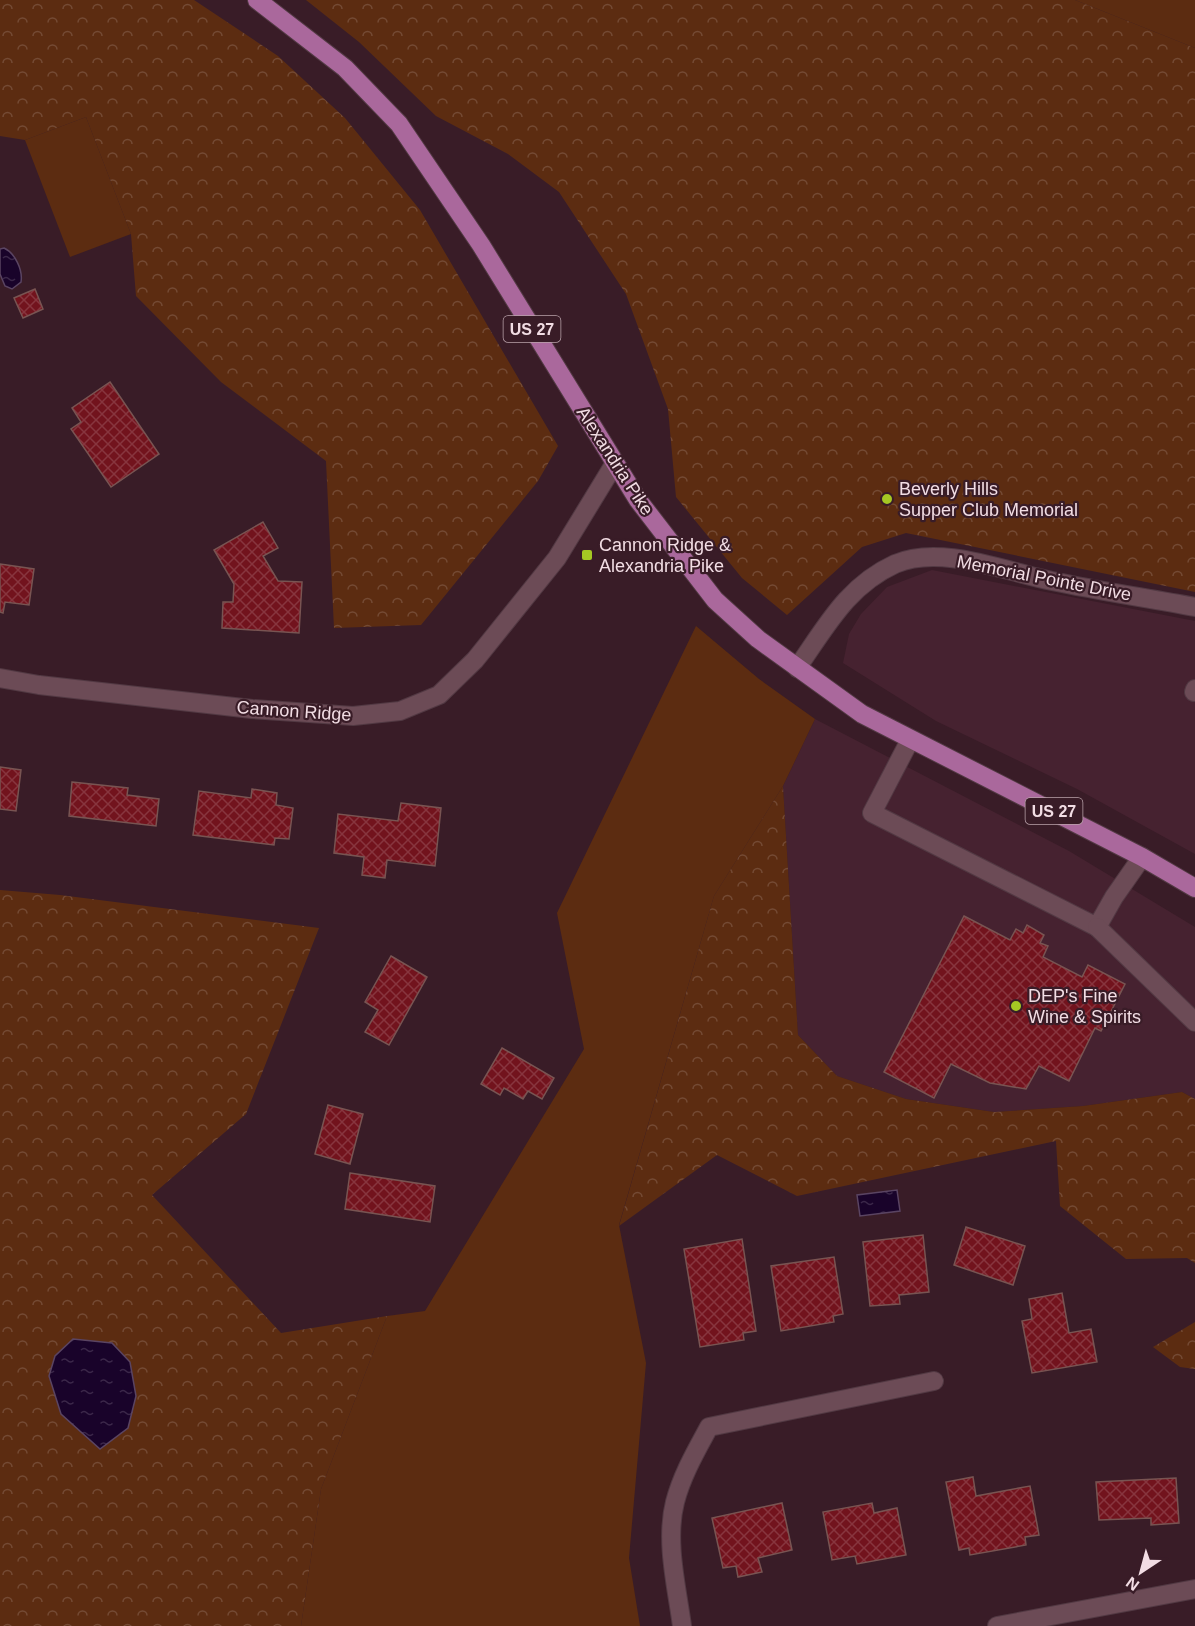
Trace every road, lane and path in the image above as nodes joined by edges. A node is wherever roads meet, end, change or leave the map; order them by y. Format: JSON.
{"nodes":[{"id":1,"x":257,"y":0,"type":"edge"},
{"id":2,"x":615,"y":463,"type":"junction"},
{"id":3,"x":1195,"y":607,"type":"edge"},
{"id":4,"x":797,"y":668,"type":"junction"},
{"id":5,"x":0,"y":678,"type":"edge"},
{"id":6,"x":910,"y":740,"type":"junction"},
{"id":7,"x":1142,"y":857,"type":"junction"},
{"id":8,"x":1195,"y":888,"type":"edge"},
{"id":9,"x":1097,"y":927,"type":"junction"},
{"id":10,"x":1195,"y":1022,"type":"edge"},
{"id":11,"x":934,"y":1381,"type":"dead end"},
{"id":12,"x":1195,"y":1589,"type":"edge"},
{"id":13,"x":682,"y":1626,"type":"edge"},
{"id":14,"x":997,"y":1626,"type":"edge"}],
"edges":[{"from":1,"to":2,"type":"main road","name":"Alexandria Pike","number":"US 27"},
{"from":2,"to":4,"type":"main road","name":"Alexandria Pike","number":"US 27"},
{"from":2,"to":5,"type":"street","name":"Cannon Ridge"},
{"from":3,"to":4,"type":"street","name":"Memorial Pointe Drive"},
{"from":4,"to":6,"type":"main road","name":"Alexandria Pike","number":"US 27"},
{"from":6,"to":7,"type":"main road","name":"Alexandria Pike","number":"US 27"},
{"from":6,"to":9,"type":"street"},
{"from":7,"to":8,"type":"main road","name":"Alexandria Pike","number":"US 27"},
{"from":7,"to":9,"type":"street"},
{"from":9,"to":10,"type":"street"},
{"from":11,"to":13,"type":"street"},
{"from":12,"to":14,"type":"street"}]}
